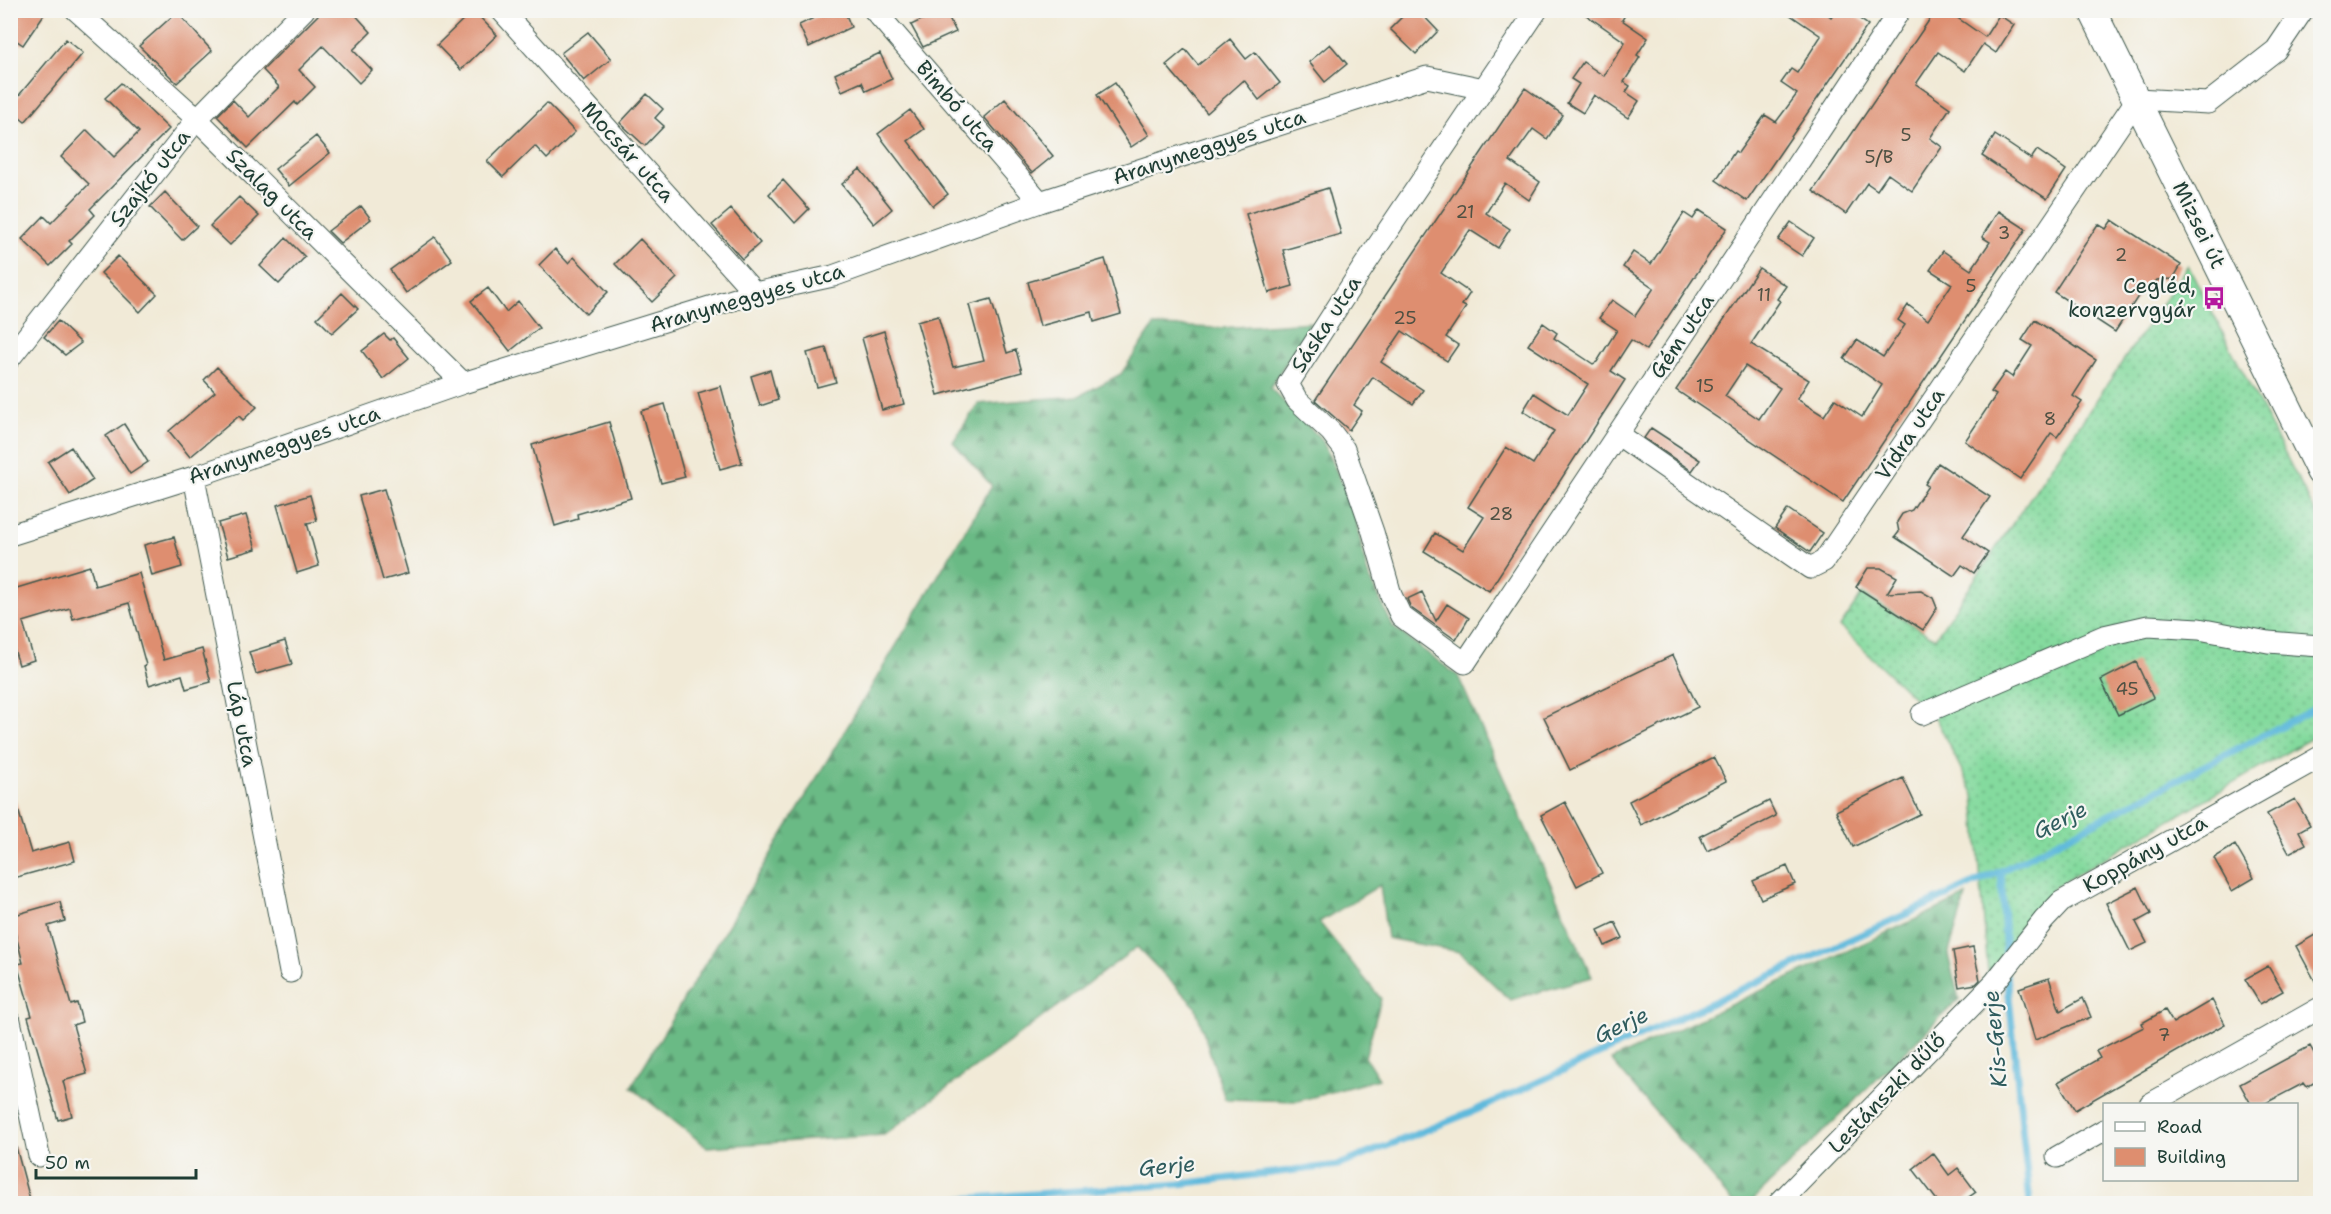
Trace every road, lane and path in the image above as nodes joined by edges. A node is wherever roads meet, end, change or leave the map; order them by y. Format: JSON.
{"nodes":[{"id":1,"x":76,"y":10,"type":"edge"},
{"id":2,"x":304,"y":10,"type":"edge"},
{"id":3,"x":501,"y":10,"type":"edge"},
{"id":4,"x":874,"y":10,"type":"edge"},
{"id":5,"x":1537,"y":10,"type":"edge"},
{"id":6,"x":1900,"y":10,"type":"edge"},
{"id":7,"x":2092,"y":10,"type":"edge"},
{"id":8,"x":2303,"y":10,"type":"edge"},
{"id":9,"x":1484,"y":89,"type":"junction"},
{"id":10,"x":2137,"y":99,"type":"junction"},
{"id":11,"x":196,"y":119,"type":"junction"},
{"id":12,"x":1040,"y":202,"type":"junction"},
{"id":13,"x":755,"y":292,"type":"junction"},
{"id":14,"x":10,"y":358,"type":"edge"},
{"id":15,"x":463,"y":383,"type":"junction"},
{"id":16,"x":1617,"y":434,"type":"junction"},
{"id":17,"x":2320,"y":472,"type":"edge"},
{"id":18,"x":194,"y":477,"type":"junction"},
{"id":19,"x":10,"y":535,"type":"edge"},
{"id":20,"x":2320,"y":646,"type":"edge"},
{"id":21,"x":1465,"y":663,"type":"joint"},
{"id":22,"x":1922,"y":714,"type":"dead end"},
{"id":23,"x":2320,"y":757,"type":"edge"},
{"id":24,"x":290,"y":972,"type":"dead end"},
{"id":25,"x":1995,"y":982,"type":"joint"},
{"id":26,"x":2320,"y":1008,"type":"edge"},
{"id":27,"x":10,"y":1021,"type":"edge"},
{"id":28,"x":2152,"y":1103,"type":"edge"},
{"id":29,"x":2103,"y":1131,"type":"edge"},
{"id":30,"x":39,"y":1156,"type":"dead end"},
{"id":31,"x":2057,"y":1157,"type":"dead end"},
{"id":32,"x":1778,"y":1203,"type":"edge"}],
"edges":[{"from":1,"to":11,"type":"street","name":"Szalag utca"},
{"from":2,"to":11,"type":"street","name":"Szajkó utca"},
{"from":3,"to":13,"type":"street","name":"Mocsár utca"},
{"from":4,"to":12,"type":"street","name":"Bimbó utca"},
{"from":5,"to":9,"type":"street","name":"Sáska utca"},
{"from":6,"to":16,"type":"street","name":"Gém utca"},
{"from":7,"to":10,"type":"main road","name":"Mizsei út"},
{"from":8,"to":10,"type":"street"},
{"from":9,"to":12,"type":"street","name":"Aranymeggyes utca"},
{"from":9,"to":21,"type":"street","name":"Sáska utca"},
{"from":10,"to":16,"type":"street","name":"Vidra utca"},
{"from":10,"to":17,"type":"main road","name":"Mizsei út"},
{"from":11,"to":14,"type":"street","name":"Szajkó utca"},
{"from":11,"to":15,"type":"street","name":"Szalag utca"},
{"from":12,"to":13,"type":"street","name":"Aranymeggyes utca"},
{"from":13,"to":15,"type":"street","name":"Aranymeggyes utca"},
{"from":15,"to":18,"type":"street","name":"Aranymeggyes utca"},
{"from":16,"to":21,"type":"street","name":"Gém utca"},
{"from":18,"to":19,"type":"street","name":"Aranymeggyes utca"},
{"from":18,"to":24,"type":"street","name":"Láp utca"},
{"from":20,"to":22,"type":"street"},
{"from":23,"to":25,"type":"street","name":"Koppány utca"},
{"from":25,"to":32,"type":"street","name":"Lestánszki dűlő"},
{"from":26,"to":28,"type":"street"},
{"from":27,"to":30,"type":"street"},
{"from":29,"to":31,"type":"street"}]}
